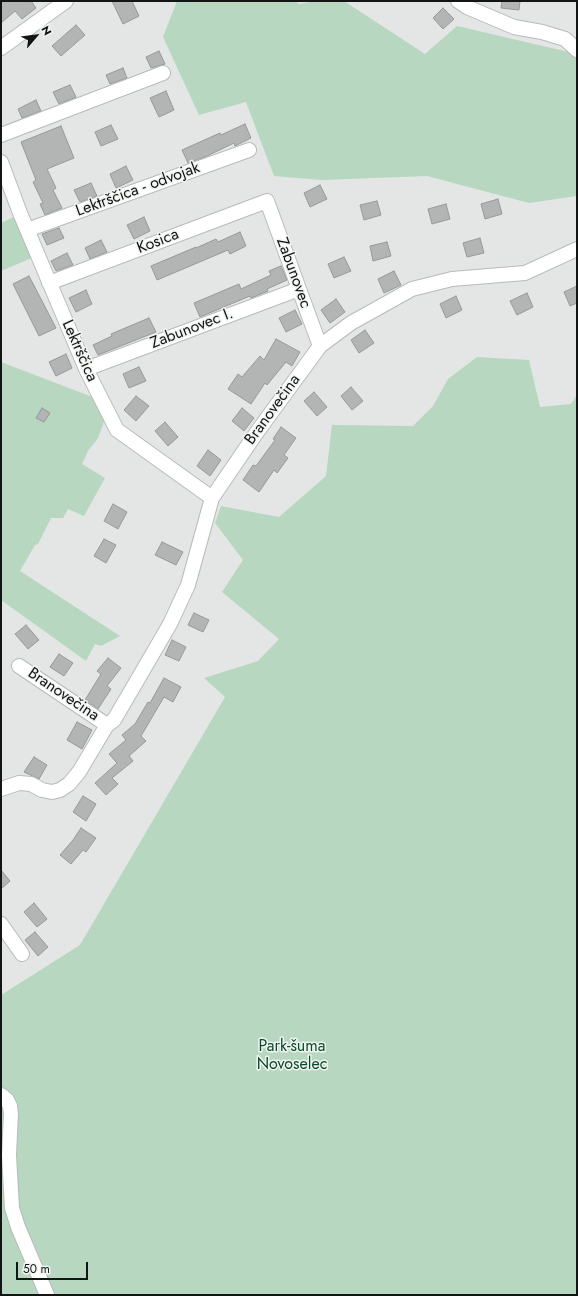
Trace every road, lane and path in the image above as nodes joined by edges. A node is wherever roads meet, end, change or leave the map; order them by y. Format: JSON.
{"nodes":[{"id":1,"x":66,"y":1,"type":"edge"},
{"id":2,"x":458,"y":1,"type":"edge"},
{"id":3,"x":1,"y":48,"type":"edge"},
{"id":4,"x":577,"y":50,"type":"edge"},
{"id":5,"x":163,"y":73,"type":"dead end"},
{"id":6,"x":1,"y":135,"type":"edge"},
{"id":7,"x":249,"y":150,"type":"dead end"},
{"id":8,"x":1,"y":162,"type":"edge"},
{"id":9,"x":267,"y":200,"type":"joint"},
{"id":10,"x":27,"y":230,"type":"junction"},
{"id":11,"x":577,"y":249,"type":"edge"},
{"id":12,"x":49,"y":283,"type":"junction"},
{"id":13,"x":299,"y":289,"type":"junction"},
{"id":14,"x":320,"y":346,"type":"junction"},
{"id":15,"x":86,"y":369,"type":"junction"},
{"id":16,"x":212,"y":498,"type":"junction"},
{"id":17,"x":19,"y":666,"type":"dead end"},
{"id":18,"x":107,"y":725,"type":"junction"},
{"id":19,"x":1,"y":789,"type":"edge"},
{"id":20,"x":1,"y":924,"type":"edge"},
{"id":21,"x":22,"y":954,"type":"dead end"},
{"id":22,"x":1,"y":1095,"type":"edge"},
{"id":23,"x":47,"y":1295,"type":"edge"}],
"edges":[{"from":1,"to":3,"type":"street"},
{"from":2,"to":4,"type":"street"},
{"from":5,"to":6,"type":"street"},
{"from":7,"to":10,"type":"street","name":"Lektrščica - odvojak"},
{"from":8,"to":10,"type":"street","name":"Lektrščica"},
{"from":9,"to":12,"type":"street","name":"Kosica"},
{"from":9,"to":13,"type":"street","name":"Zabunovec"},
{"from":10,"to":12,"type":"street","name":"Lektrščica"},
{"from":11,"to":14,"type":"street","name":"Branovečina"},
{"from":12,"to":15,"type":"street","name":"Lektrščica"},
{"from":13,"to":14,"type":"street","name":"Zabunovec"},
{"from":13,"to":15,"type":"street","name":"Zabunovec I."},
{"from":14,"to":16,"type":"street","name":"Branovečina"},
{"from":15,"to":16,"type":"street","name":"Lektrščica"},
{"from":16,"to":18,"type":"street","name":"Branovečina"},
{"from":17,"to":18,"type":"street","name":"Branovečina"},
{"from":18,"to":19,"type":"street","name":"Branovečina"},
{"from":20,"to":21,"type":"street"},
{"from":22,"to":23,"type":"street"}]}
